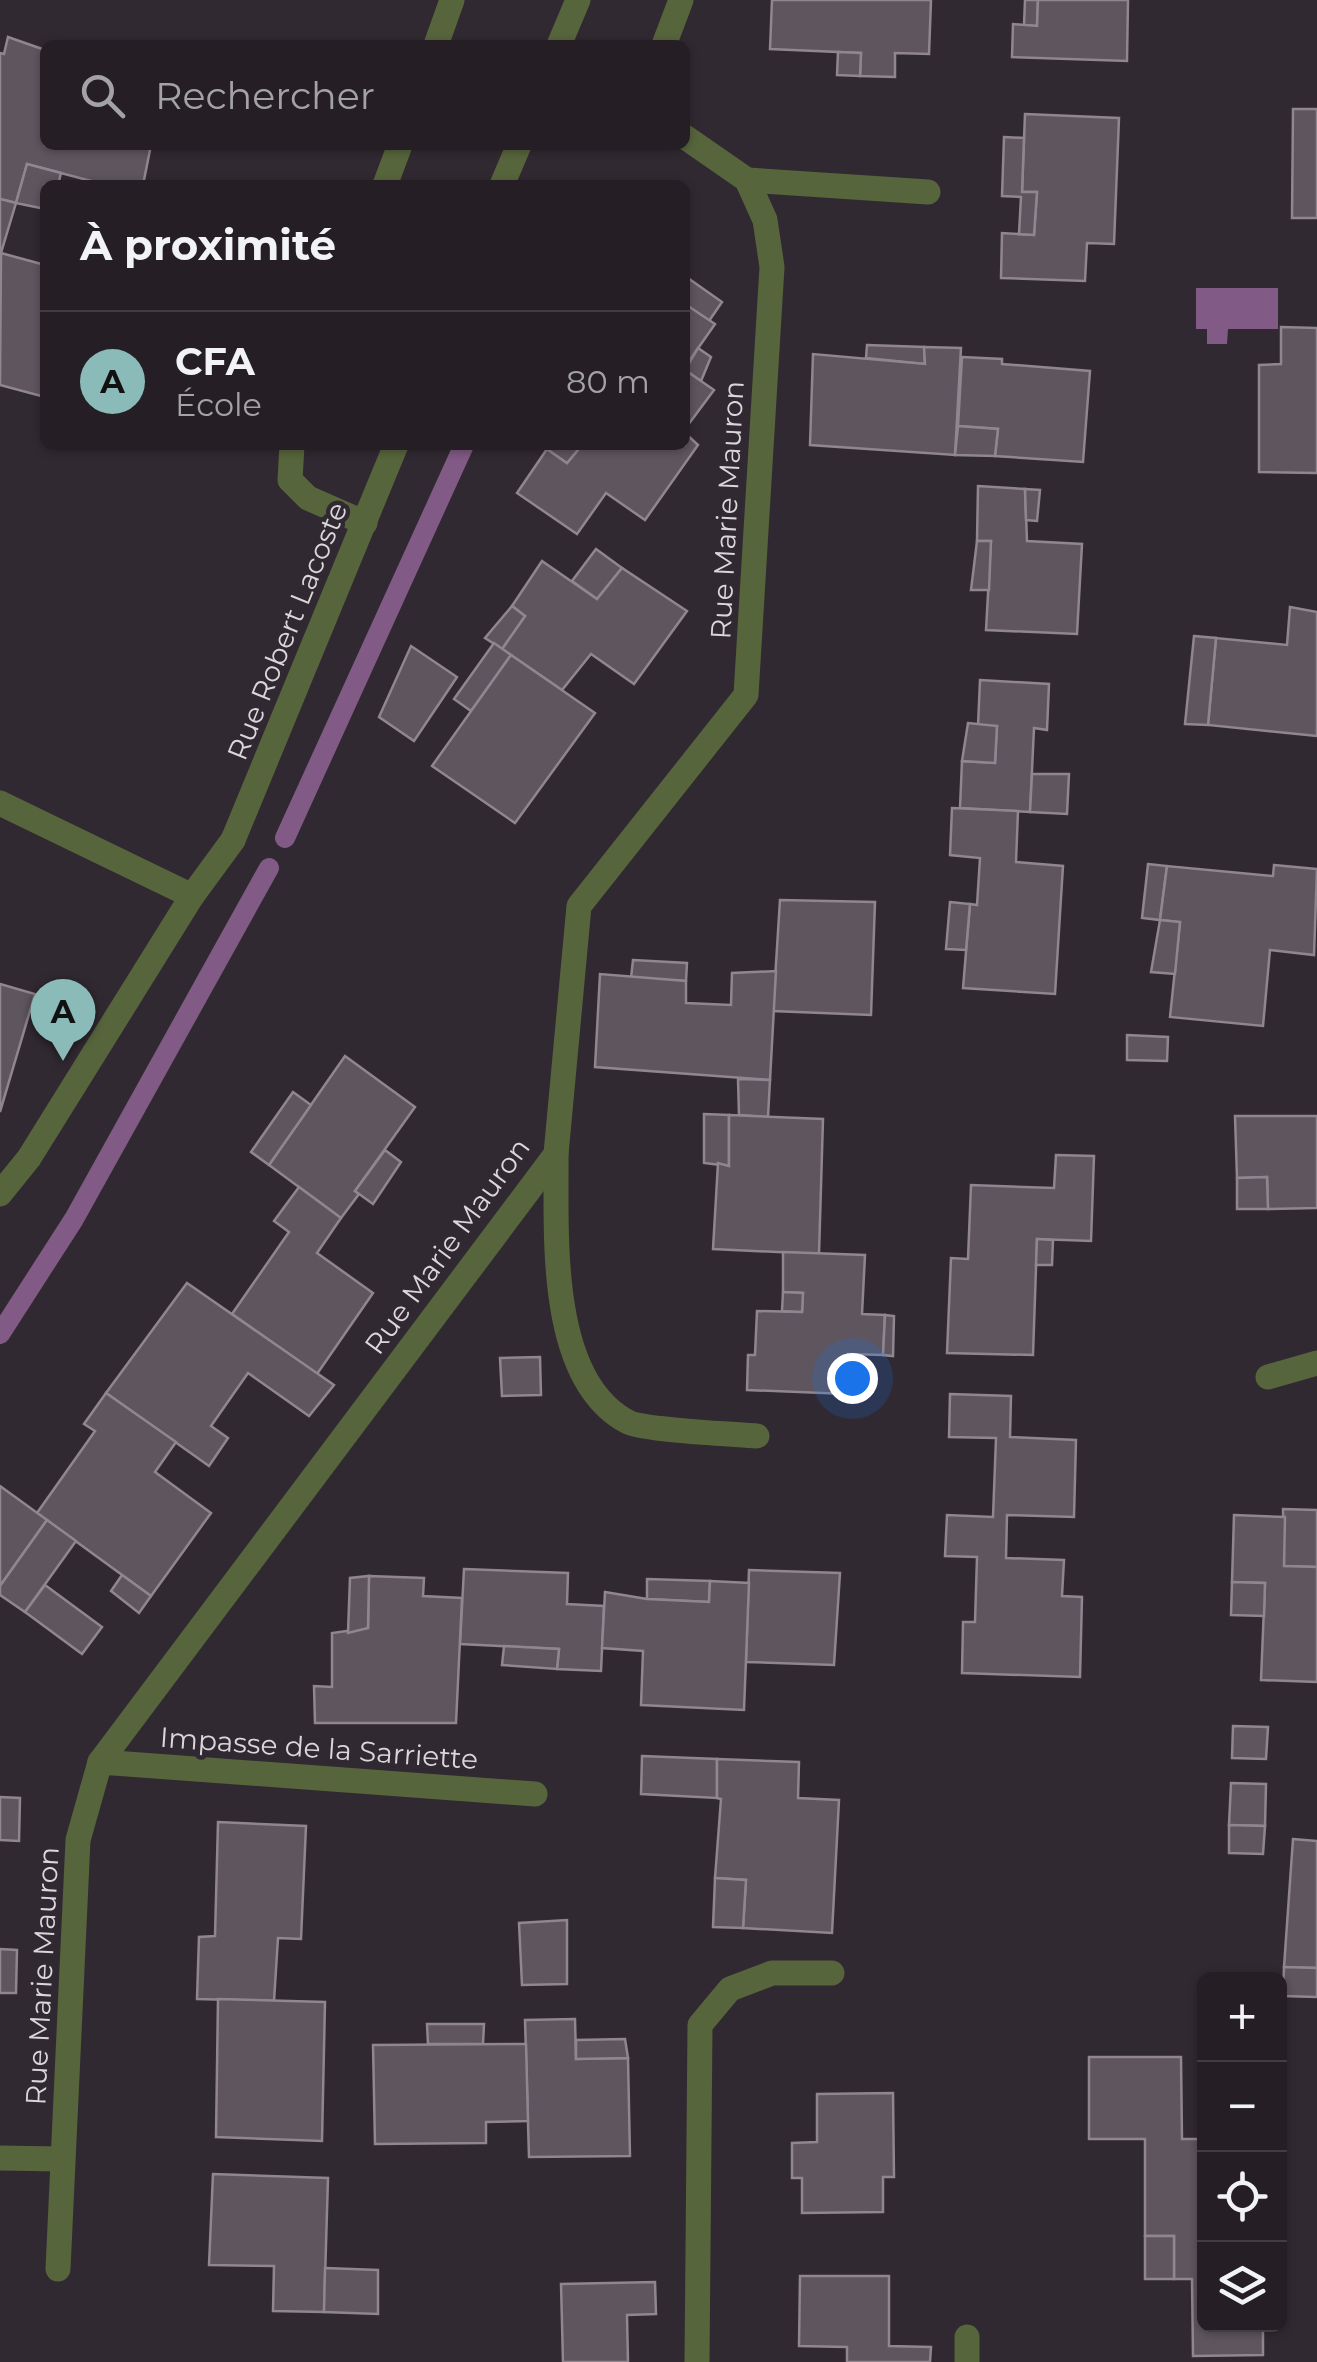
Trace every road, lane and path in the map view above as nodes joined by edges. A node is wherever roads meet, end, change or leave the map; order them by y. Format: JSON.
{"nodes":[{"id":1,"x":452,"y":0,"type":"edge"},
{"id":2,"x":578,"y":0,"type":"edge"},
{"id":3,"x":681,"y":0,"type":"edge"},
{"id":4,"x":438,"y":40,"type":"edge"},
{"id":5,"x":562,"y":40,"type":"edge"},
{"id":6,"x":666,"y":40,"type":"edge"},
{"id":7,"x":690,"y":140,"type":"edge"},
{"id":8,"x":398,"y":150,"type":"edge"},
{"id":9,"x":516,"y":150,"type":"edge"},
{"id":10,"x":387,"y":180,"type":"edge"},
{"id":11,"x":504,"y":180,"type":"edge"},
{"id":12,"x":747,"y":180,"type":"junction"},
{"id":13,"x":928,"y":192,"type":"dead end"},
{"id":14,"x":292,"y":450,"type":"edge"},
{"id":15,"x":394,"y":450,"type":"edge"},
{"id":16,"x":364,"y":523,"type":"junction"},
{"id":17,"x":0,"y":803,"type":"edge"},
{"id":18,"x":192,"y":896,"type":"junction"},
{"id":19,"x":556,"y":1154,"type":"junction"},
{"id":20,"x":0,"y":1194,"type":"edge"},
{"id":21,"x":1317,"y":1362,"type":"edge"},
{"id":22,"x":1268,"y":1377,"type":"dead end"},
{"id":23,"x":757,"y":1436,"type":"dead end"},
{"id":24,"x":100,"y":1762,"type":"junction"},
{"id":25,"x":535,"y":1794,"type":"dead end"},
{"id":26,"x":832,"y":1973,"type":"dead end"},
{"id":27,"x":0,"y":2158,"type":"edge"},
{"id":28,"x":62,"y":2159,"type":"junction"},
{"id":29,"x":58,"y":2270,"type":"dead end"},
{"id":30,"x":697,"y":2362,"type":"edge"}],
"edges":[{"from":1,"to":4,"type":"street"},
{"from":2,"to":5,"type":"street"},
{"from":3,"to":6,"type":"street"},
{"from":7,"to":12,"type":"street"},
{"from":8,"to":10,"type":"street"},
{"from":9,"to":11,"type":"street"},
{"from":12,"to":13,"type":"street"},
{"from":12,"to":19,"type":"street","name":"Rue Marie Mauron"},
{"from":14,"to":16,"type":"street"},
{"from":15,"to":16,"type":"street","name":"Rue Robert Lacoste"},
{"from":16,"to":18,"type":"street","name":"Rue Robert Lacoste"},
{"from":17,"to":18,"type":"street"},
{"from":18,"to":20,"type":"street","name":"Rue Robert Lacoste"},
{"from":19,"to":23,"type":"street"},
{"from":19,"to":24,"type":"street","name":"Rue Marie Mauron"},
{"from":21,"to":22,"type":"street"},
{"from":24,"to":25,"type":"street","name":"Impasse de la Sarriette"},
{"from":24,"to":28,"type":"street","name":"Rue Marie Mauron"},
{"from":26,"to":30,"type":"street"},
{"from":27,"to":28,"type":"street"},
{"from":28,"to":29,"type":"street","name":"Rue Marie Mauron"}]}
